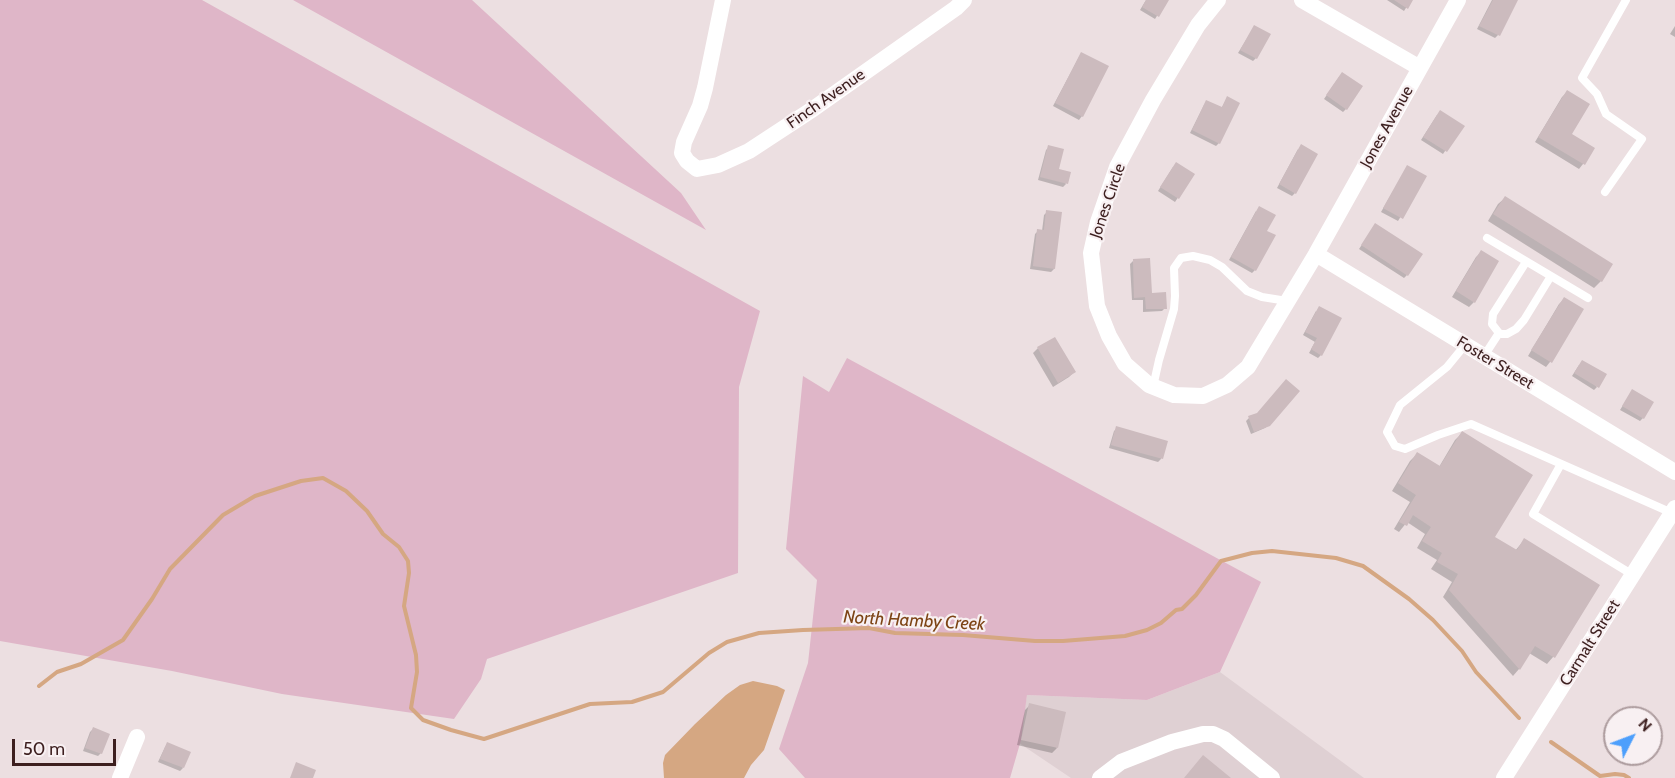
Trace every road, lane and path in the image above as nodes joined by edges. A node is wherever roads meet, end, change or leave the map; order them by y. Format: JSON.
{"nodes":[{"id":1,"x":723,"y":0,"type":"edge"},
{"id":2,"x":964,"y":0,"type":"edge"},
{"id":3,"x":1218,"y":0,"type":"edge"},
{"id":4,"x":1302,"y":0,"type":"edge"},
{"id":5,"x":1458,"y":0,"type":"edge"},
{"id":6,"x":1626,"y":0,"type":"edge"},
{"id":7,"x":1420,"y":68,"type":"junction"},
{"id":8,"x":1605,"y":192,"type":"dead end"},
{"id":9,"x":1487,"y":238,"type":"dead end"},
{"id":10,"x":1316,"y":254,"type":"junction"},
{"id":11,"x":1526,"y":261,"type":"junction"},
{"id":12,"x":1551,"y":276,"type":"junction"},
{"id":13,"x":1588,"y":298,"type":"dead end"},
{"id":14,"x":1287,"y":302,"type":"junction"},
{"id":15,"x":1499,"y":333,"type":"junction"},
{"id":16,"x":1465,"y":345,"type":"junction"},
{"id":17,"x":1484,"y":356,"type":"junction"},
{"id":18,"x":1153,"y":387,"type":"junction"},
{"id":19,"x":1561,"y":464,"type":"junction"},
{"id":20,"x":1675,"y":472,"type":"edge"},
{"id":21,"x":1673,"y":511,"type":"edge"},
{"id":22,"x":1632,"y":575,"type":"junction"},
{"id":23,"x":137,"y":737,"type":"dead end"},
{"id":24,"x":120,"y":778,"type":"edge"},
{"id":25,"x":1100,"y":778,"type":"edge"},
{"id":26,"x":1272,"y":778,"type":"edge"},
{"id":27,"x":1504,"y":778,"type":"edge"}],
"edges":[{"from":1,"to":2,"type":"street","name":"Finch Avenue"},
{"from":3,"to":18,"type":"street","name":"Jones Circle"},
{"from":4,"to":7,"type":"street"},
{"from":5,"to":7,"type":"street","name":"Jones Avenue"},
{"from":6,"to":8,"type":"lane"},
{"from":7,"to":10,"type":"street","name":"Jones Avenue"},
{"from":9,"to":11,"type":"lane"},
{"from":10,"to":14,"type":"street","name":"Jones Circle"},
{"from":10,"to":16,"type":"street","name":"Foster Street"},
{"from":11,"to":12,"type":"lane"},
{"from":11,"to":15,"type":"lane"},
{"from":12,"to":13,"type":"lane"},
{"from":12,"to":15,"type":"lane"},
{"from":14,"to":18,"type":"street","name":"Jones Circle"},
{"from":14,"to":18,"type":"lane"},
{"from":15,"to":17,"type":"lane"},
{"from":16,"to":17,"type":"street","name":"Foster Street"},
{"from":16,"to":19,"type":"lane"},
{"from":17,"to":20,"type":"street","name":"Foster Street"},
{"from":19,"to":21,"type":"lane"},
{"from":19,"to":22,"type":"lane"},
{"from":21,"to":22,"type":"street","name":"Carmalt Street"},
{"from":22,"to":27,"type":"street","name":"Carmalt Street"},
{"from":23,"to":24,"type":"street"},
{"from":25,"to":26,"type":"street"}]}
